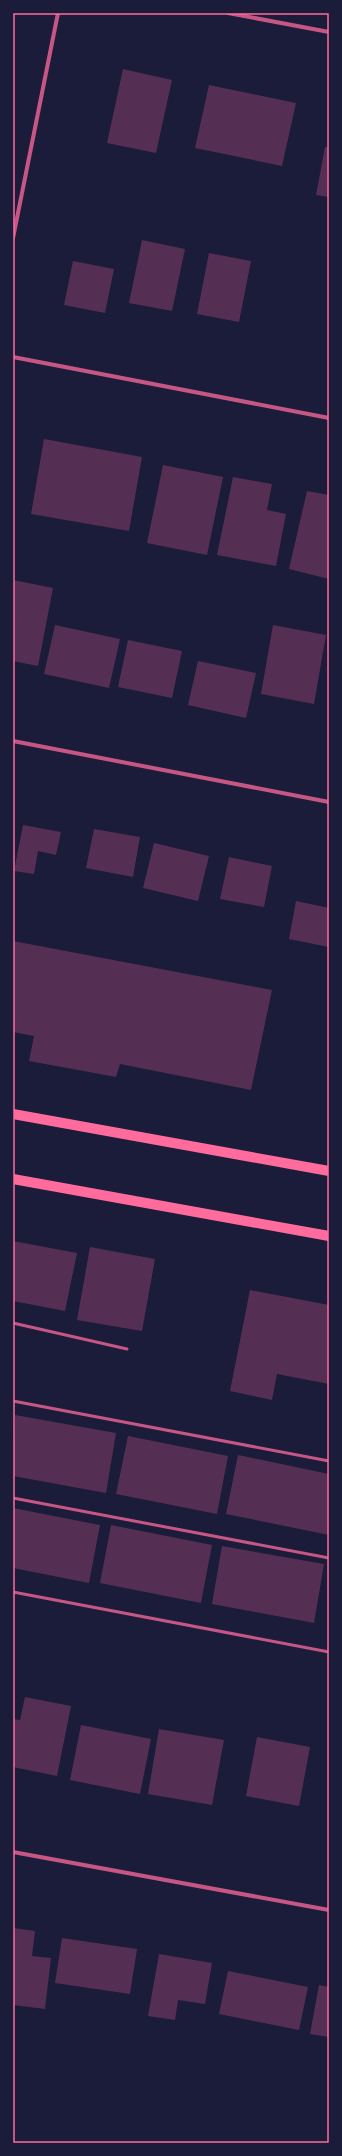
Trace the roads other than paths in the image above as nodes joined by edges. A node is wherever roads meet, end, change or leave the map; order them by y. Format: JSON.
{"nodes":[{"id":1,"x":58,"y":13,"type":"edge"},
{"id":2,"x":228,"y":13,"type":"edge"},
{"id":3,"x":329,"y":32,"type":"edge"},
{"id":4,"x":13,"y":238,"type":"edge"},
{"id":5,"x":13,"y":357,"type":"edge"},
{"id":6,"x":329,"y":418,"type":"edge"},
{"id":7,"x":13,"y":741,"type":"edge"},
{"id":8,"x":329,"y":802,"type":"edge"},
{"id":9,"x":13,"y":1114,"type":"edge"},
{"id":10,"x":329,"y":1171,"type":"edge"},
{"id":11,"x":13,"y":1179,"type":"edge"},
{"id":12,"x":329,"y":1236,"type":"edge"},
{"id":13,"x":13,"y":1323,"type":"edge"},
{"id":14,"x":127,"y":1350,"type":"dead end"},
{"id":15,"x":13,"y":1401,"type":"edge"},
{"id":16,"x":329,"y":1461,"type":"edge"},
{"id":17,"x":13,"y":1498,"type":"edge"},
{"id":18,"x":329,"y":1558,"type":"edge"},
{"id":19,"x":13,"y":1592,"type":"edge"},
{"id":20,"x":329,"y":1652,"type":"edge"},
{"id":21,"x":13,"y":1852,"type":"edge"},
{"id":22,"x":329,"y":1910,"type":"edge"}],
"edges":[{"from":1,"to":4,"type":"street"},
{"from":2,"to":3,"type":"street"},
{"from":5,"to":6,"type":"street"},
{"from":7,"to":8,"type":"street"},
{"from":9,"to":10,"type":"main road"},
{"from":11,"to":12,"type":"main road"},
{"from":13,"to":14,"type":"lane"},
{"from":15,"to":16,"type":"lane"},
{"from":17,"to":18,"type":"lane"},
{"from":19,"to":20,"type":"lane"},
{"from":21,"to":22,"type":"street"}]}
